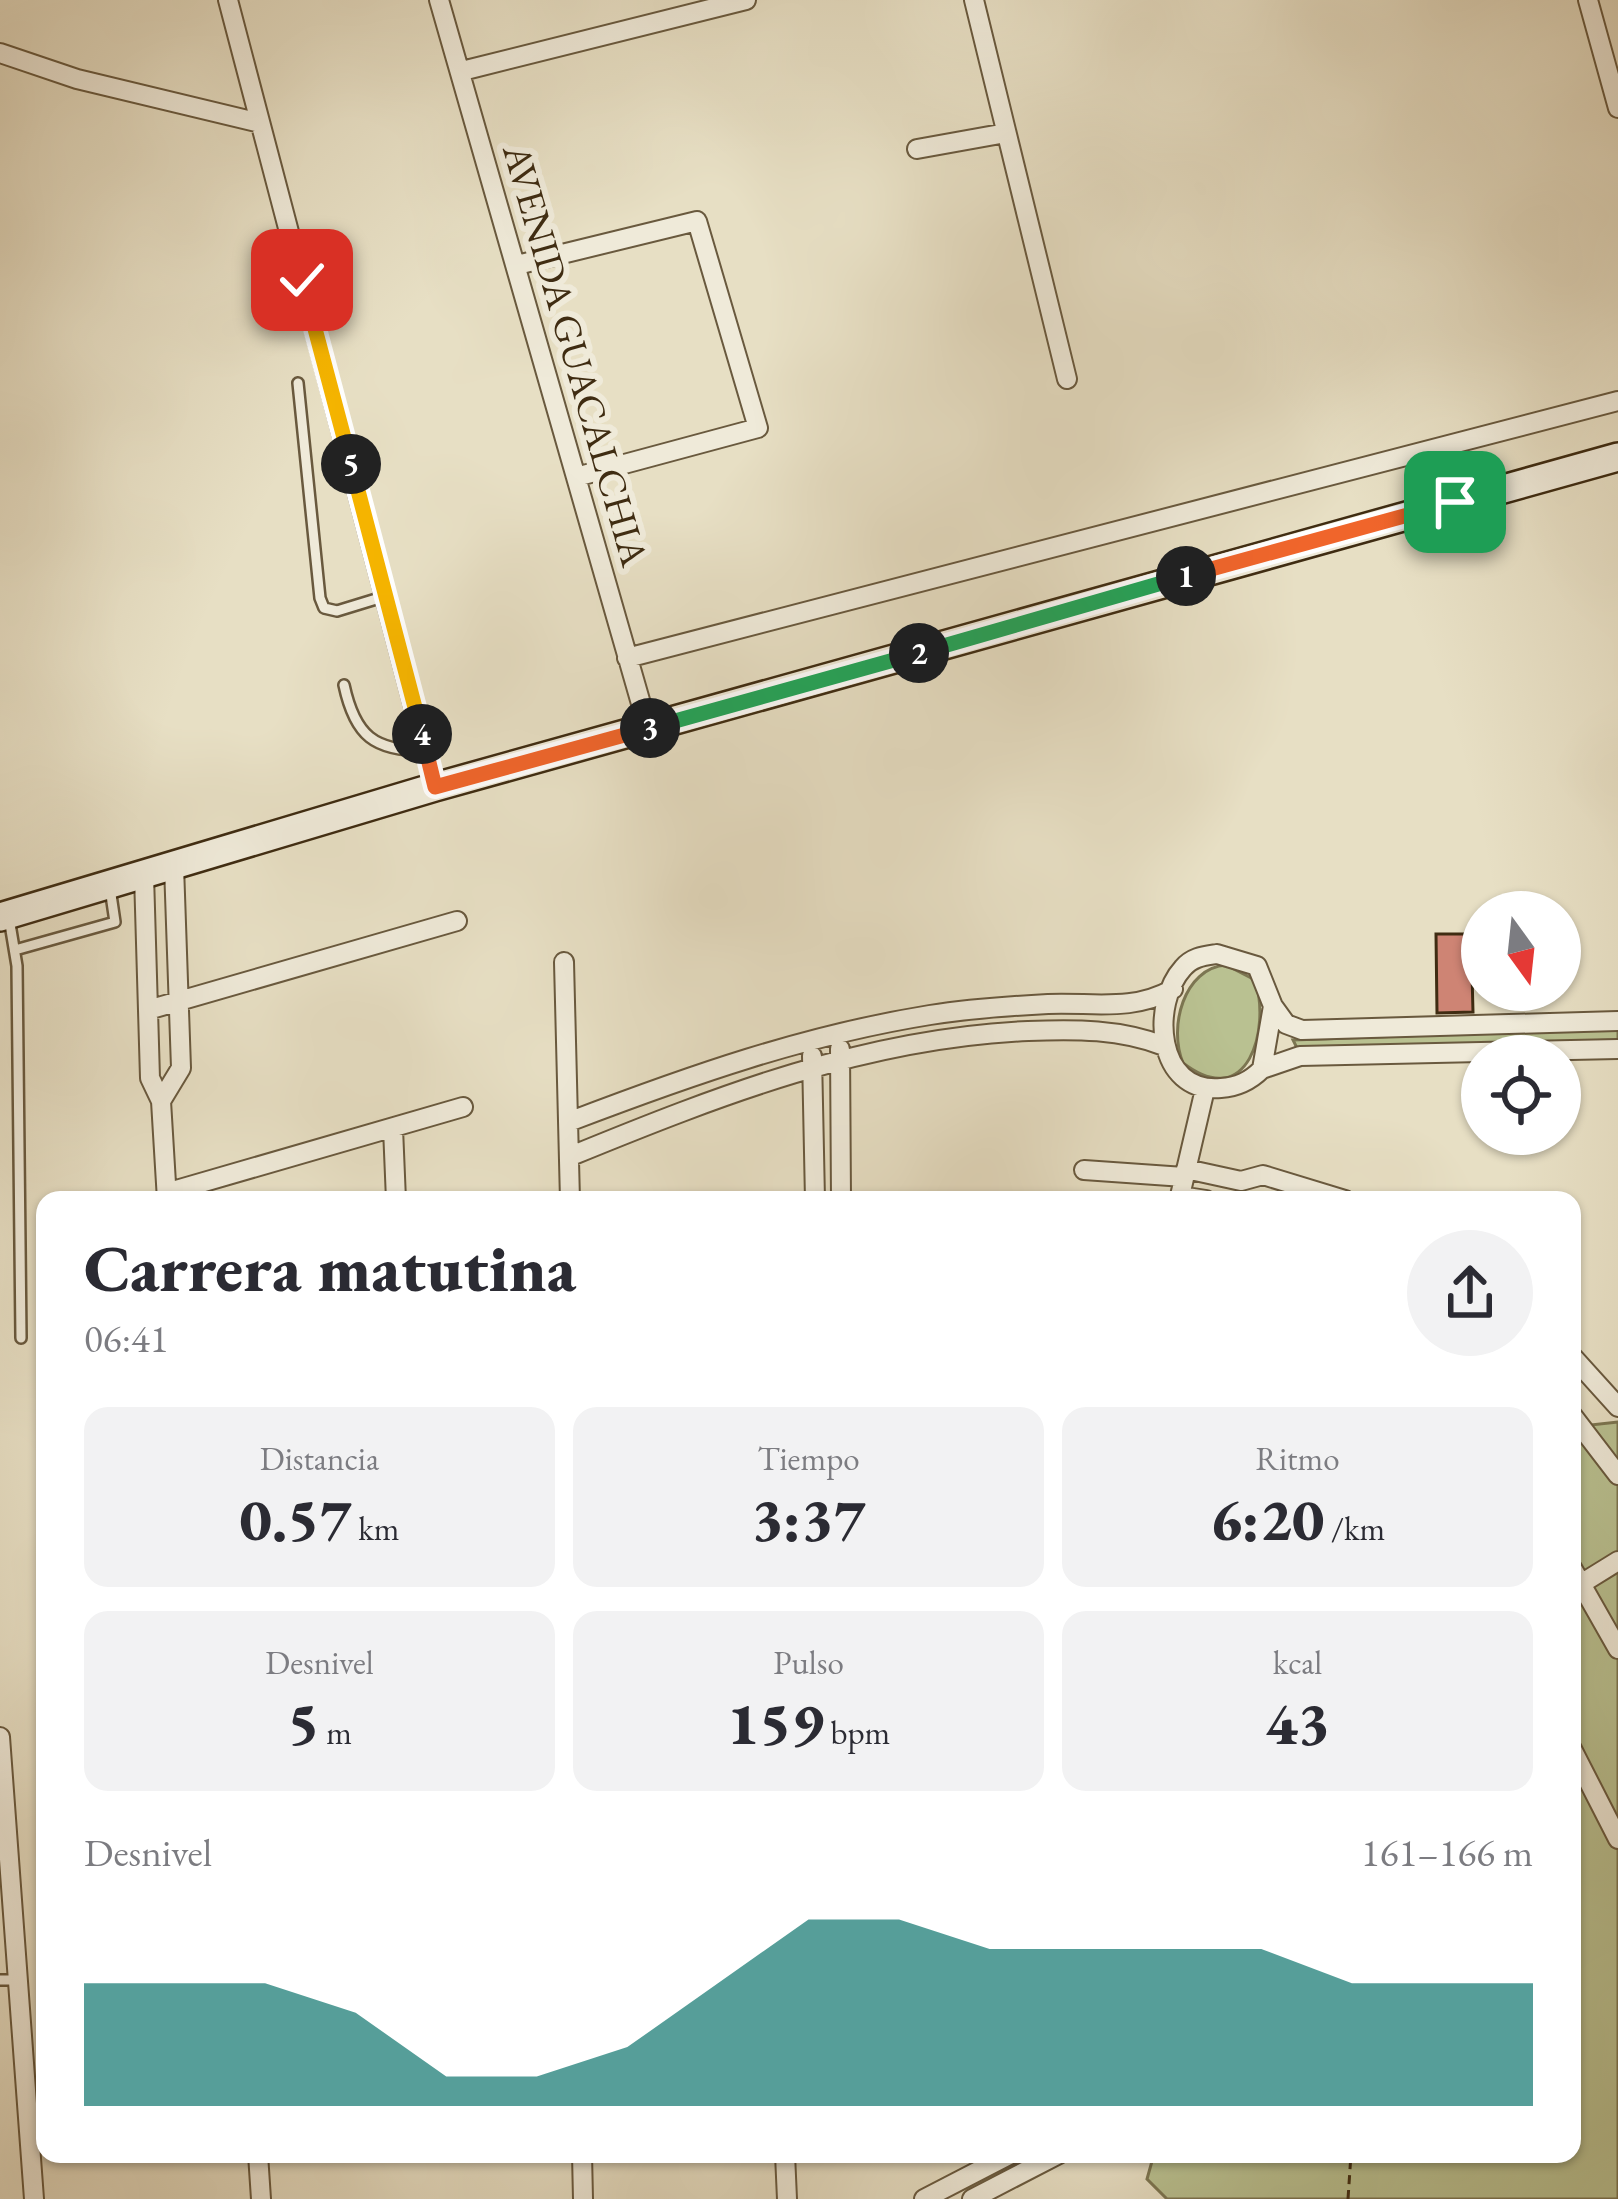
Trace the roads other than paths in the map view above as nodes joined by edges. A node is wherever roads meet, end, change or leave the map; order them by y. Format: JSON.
{"nodes":[{"id":1,"x":228,"y":0,"type":"edge"},
{"id":2,"x":439,"y":0,"type":"edge"},
{"id":3,"x":746,"y":0,"type":"edge"},
{"id":4,"x":974,"y":0,"type":"edge"},
{"id":5,"x":1588,"y":0,"type":"edge"},
{"id":6,"x":0,"y":52,"type":"edge"},
{"id":7,"x":462,"y":71,"type":"junction"},
{"id":8,"x":1618,"y":108,"type":"edge"},
{"id":9,"x":260,"y":123,"type":"junction"},
{"id":10,"x":1006,"y":133,"type":"junction"},
{"id":11,"x":917,"y":149,"type":"dead end"},
{"id":12,"x":517,"y":265,"type":"junction"},
{"id":13,"x":1067,"y":379,"type":"dead end"},
{"id":14,"x":298,"y":383,"type":"dead end"},
{"id":15,"x":1618,"y":400,"type":"edge"},
{"id":16,"x":1618,"y":457,"type":"edge"},
{"id":17,"x":576,"y":477,"type":"junction"},
{"id":18,"x":386,"y":596,"type":"junction"},
{"id":19,"x":627,"y":658,"type":"junction"},
{"id":20,"x":344,"y":685,"type":"dead end"},
{"id":21,"x":649,"y":728,"type":"junction"},
{"id":22,"x":426,"y":751,"type":"junction"},
{"id":23,"x":435,"y":787,"type":"junction"},
{"id":24,"x":174,"y":866,"type":"junction"},
{"id":25,"x":144,"y":875,"type":"junction"},
{"id":26,"x":110,"y":885,"type":"junction"},
{"id":27,"x":4,"y":916,"type":"edge"},
{"id":28,"x":457,"y":921,"type":"dead end"},
{"id":29,"x":15,"y":950,"type":"junction"},
{"id":30,"x":564,"y":962,"type":"dead end"},
{"id":31,"x":1173,"y":988,"type":"junction"},
{"id":32,"x":178,"y":1001,"type":"junction"},
{"id":33,"x":1273,"y":1006,"type":"junction"},
{"id":34,"x":148,"y":1010,"type":"junction"},
{"id":35,"x":1618,"y":1021,"type":"edge"},
{"id":36,"x":837,"y":1033,"type":"junction"},
{"id":37,"x":809,"y":1039,"type":"junction"},
{"id":38,"x":1164,"y":1046,"type":"junction"},
{"id":39,"x":1618,"y":1049,"type":"edge"},
{"id":40,"x":841,"y":1058,"type":"junction"},
{"id":41,"x":813,"y":1065,"type":"junction"},
{"id":42,"x":1262,"y":1069,"type":"junction"},
{"id":43,"x":1205,"y":1089,"type":"junction"},
{"id":44,"x":161,"y":1101,"type":"junction"},
{"id":45,"x":463,"y":1108,"type":"dead end"},
{"id":46,"x":571,"y":1121,"type":"junction"},
{"id":47,"x":393,"y":1128,"type":"junction"},
{"id":48,"x":571,"y":1156,"type":"junction"},
{"id":49,"x":1084,"y":1170,"type":"dead end"},
{"id":50,"x":1182,"y":1186,"type":"edge"},
{"id":51,"x":1237,"y":1190,"type":"edge"},
{"id":52,"x":167,"y":1191,"type":"edge"},
{"id":53,"x":187,"y":1191,"type":"edge"},
{"id":54,"x":396,"y":1191,"type":"edge"},
{"id":55,"x":570,"y":1191,"type":"edge"},
{"id":56,"x":815,"y":1191,"type":"edge"},
{"id":57,"x":841,"y":1191,"type":"edge"},
{"id":58,"x":1315,"y":1191,"type":"edge"},
{"id":59,"x":21,"y":1338,"type":"dead end"},
{"id":60,"x":1581,"y":1366,"type":"edge"},
{"id":61,"x":1618,"y":1407,"type":"edge"},
{"id":62,"x":1581,"y":1427,"type":"edge"},
{"id":63,"x":1618,"y":1475,"type":"edge"},
{"id":64,"x":1618,"y":1562,"type":"edge"},
{"id":65,"x":1581,"y":1574,"type":"edge"},
{"id":66,"x":1581,"y":1580,"type":"edge"},
{"id":67,"x":1618,"y":1648,"type":"edge"},
{"id":68,"x":0,"y":1737,"type":"edge"},
{"id":69,"x":1581,"y":1767,"type":"edge"},
{"id":70,"x":1618,"y":1839,"type":"edge"},
{"id":71,"x":9,"y":1980,"type":"edge"},
{"id":72,"x":259,"y":2163,"type":"edge"},
{"id":73,"x":582,"y":2163,"type":"edge"},
{"id":74,"x":785,"y":2163,"type":"edge"},
{"id":75,"x":993,"y":2163,"type":"edge"},
{"id":76,"x":1042,"y":2163,"type":"edge"},
{"id":77,"x":34,"y":2199,"type":"edge"},
{"id":78,"x":261,"y":2199,"type":"edge"},
{"id":79,"x":583,"y":2199,"type":"edge"},
{"id":80,"x":787,"y":2199,"type":"edge"},
{"id":81,"x":924,"y":2199,"type":"edge"},
{"id":82,"x":972,"y":2199,"type":"edge"}],
"edges":[{"from":1,"to":9,"type":"street"},
{"from":2,"to":7,"type":"street","name":"AVENIDA GUACALCHIA"},
{"from":3,"to":7,"type":"street"},
{"from":4,"to":10,"type":"street"},
{"from":5,"to":8,"type":"street"},
{"from":6,"to":9,"type":"street"},
{"from":7,"to":12,"type":"street","name":"AVENIDA GUACALCHIA"},
{"from":9,"to":18,"type":"street"},
{"from":10,"to":11,"type":"street"},
{"from":10,"to":13,"type":"street"},
{"from":12,"to":17,"type":"street","name":"AVENIDA GUACALCHIA"},
{"from":12,"to":17,"type":"street"},
{"from":14,"to":18,"type":"lane"},
{"from":15,"to":19,"type":"street"},
{"from":16,"to":21,"type":"street"},
{"from":17,"to":19,"type":"street","name":"AVENIDA GUACALCHIA"},
{"from":18,"to":22,"type":"street"},
{"from":19,"to":21,"type":"street","name":"AVENIDA GUACALCHIA"},
{"from":20,"to":22,"type":"lane"},
{"from":21,"to":23,"type":"street"},
{"from":22,"to":23,"type":"street"},
{"from":23,"to":24,"type":"street"},
{"from":24,"to":25,"type":"street"},
{"from":24,"to":32,"type":"street"},
{"from":25,"to":26,"type":"street"},
{"from":25,"to":34,"type":"street"},
{"from":26,"to":27,"type":"street"},
{"from":26,"to":29,"type":"lane"},
{"from":27,"to":29,"type":"lane"},
{"from":28,"to":32,"type":"street"},
{"from":29,"to":59,"type":"lane"},
{"from":30,"to":46,"type":"street"},
{"from":31,"to":33,"type":"street"},
{"from":31,"to":36,"type":"street"},
{"from":31,"to":38,"type":"street"},
{"from":32,"to":34,"type":"street"},
{"from":32,"to":44,"type":"street"},
{"from":33,"to":35,"type":"street"},
{"from":33,"to":42,"type":"street"},
{"from":34,"to":44,"type":"street"},
{"from":36,"to":37,"type":"street"},
{"from":36,"to":40,"type":"street"},
{"from":37,"to":41,"type":"street"},
{"from":37,"to":46,"type":"street"},
{"from":38,"to":40,"type":"street"},
{"from":38,"to":43,"type":"street"},
{"from":39,"to":42,"type":"street"},
{"from":40,"to":41,"type":"street"},
{"from":40,"to":57,"type":"street"},
{"from":41,"to":48,"type":"street"},
{"from":41,"to":56,"type":"street"},
{"from":42,"to":43,"type":"street"},
{"from":43,"to":50,"type":"street"},
{"from":44,"to":52,"type":"street"},
{"from":45,"to":47,"type":"street"},
{"from":46,"to":48,"type":"street"},
{"from":47,"to":53,"type":"street"},
{"from":47,"to":54,"type":"street"},
{"from":48,"to":55,"type":"street"},
{"from":49,"to":50,"type":"street"},
{"from":50,"to":51,"type":"street"},
{"from":51,"to":58,"type":"street"},
{"from":60,"to":61,"type":"street"},
{"from":62,"to":63,"type":"street"},
{"from":64,"to":65,"type":"street"},
{"from":66,"to":67,"type":"street"},
{"from":68,"to":71,"type":"street"},
{"from":69,"to":70,"type":"street"},
{"from":71,"to":77,"type":"street"},
{"from":72,"to":78,"type":"street"},
{"from":73,"to":79,"type":"street"},
{"from":74,"to":80,"type":"street"},
{"from":75,"to":81,"type":"street"},
{"from":76,"to":82,"type":"street"}]}
